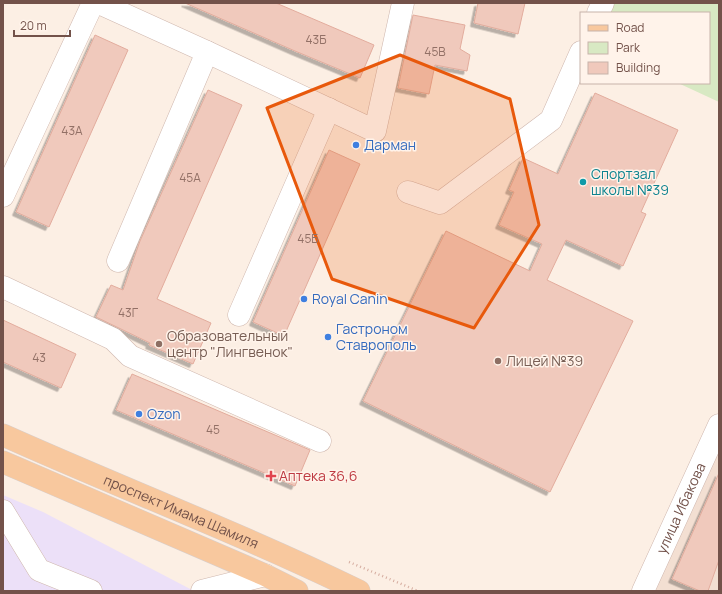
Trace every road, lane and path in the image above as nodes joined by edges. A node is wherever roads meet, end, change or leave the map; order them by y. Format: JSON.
{"nodes":[{"id":1,"x":93,"y":3,"type":"edge"},
{"id":2,"x":98,"y":3,"type":"edge"},
{"id":3,"x":402,"y":3,"type":"edge"},
{"id":4,"x":207,"y":52,"type":"junction"},
{"id":5,"x":580,"y":54,"type":"edge"},
{"id":6,"x":329,"y":109,"type":"junction"},
{"id":7,"x":408,"y":192,"type":"dead end"},
{"id":8,"x":3,"y":196,"type":"edge"},
{"id":9,"x":118,"y":261,"type":"dead end"},
{"id":10,"x":3,"y":287,"type":"edge"},
{"id":11,"x":239,"y":315,"type":"dead end"},
{"id":12,"x":719,"y":425,"type":"edge"},
{"id":13,"x":3,"y":435,"type":"edge"},
{"id":14,"x":320,"y":442,"type":"dead end"},
{"id":15,"x":3,"y":462,"type":"edge"},
{"id":16,"x":3,"y":511,"type":"edge"},
{"id":17,"x":274,"y":552,"type":"junction"},
{"id":18,"x":346,"y":561,"type":"dead end"},
{"id":19,"x":261,"y":583,"type":"edge"},
{"id":20,"x":91,"y":591,"type":"edge"},
{"id":21,"x":202,"y":591,"type":"edge"},
{"id":22,"x":297,"y":591,"type":"edge"},
{"id":23,"x":359,"y":591,"type":"edge"},
{"id":24,"x":418,"y":591,"type":"edge"},
{"id":25,"x":643,"y":591,"type":"edge"}],
"edges":[{"from":1,"to":8,"type":"street"},
{"from":2,"to":4,"type":"street"},
{"from":3,"to":6,"type":"street"},
{"from":4,"to":6,"type":"street"},
{"from":4,"to":9,"type":"street"},
{"from":5,"to":7,"type":"street"},
{"from":6,"to":11,"type":"street"},
{"from":10,"to":14,"type":"street"},
{"from":12,"to":25,"type":"street","name":"улица Ибакова"},
{"from":13,"to":17,"type":"main road","name":"проспект Имама Шамиля"},
{"from":15,"to":19,"type":"main road","name":"проспект Имама Шамиля"},
{"from":16,"to":20,"type":"street"},
{"from":17,"to":19,"type":"main road"},
{"from":17,"to":23,"type":"main road","name":"проспект Имама Шамиля"},
{"from":18,"to":24,"type":"path"},
{"from":19,"to":21,"type":"street"},
{"from":19,"to":22,"type":"main road","name":"проспект Имама Шамиля"}]}
